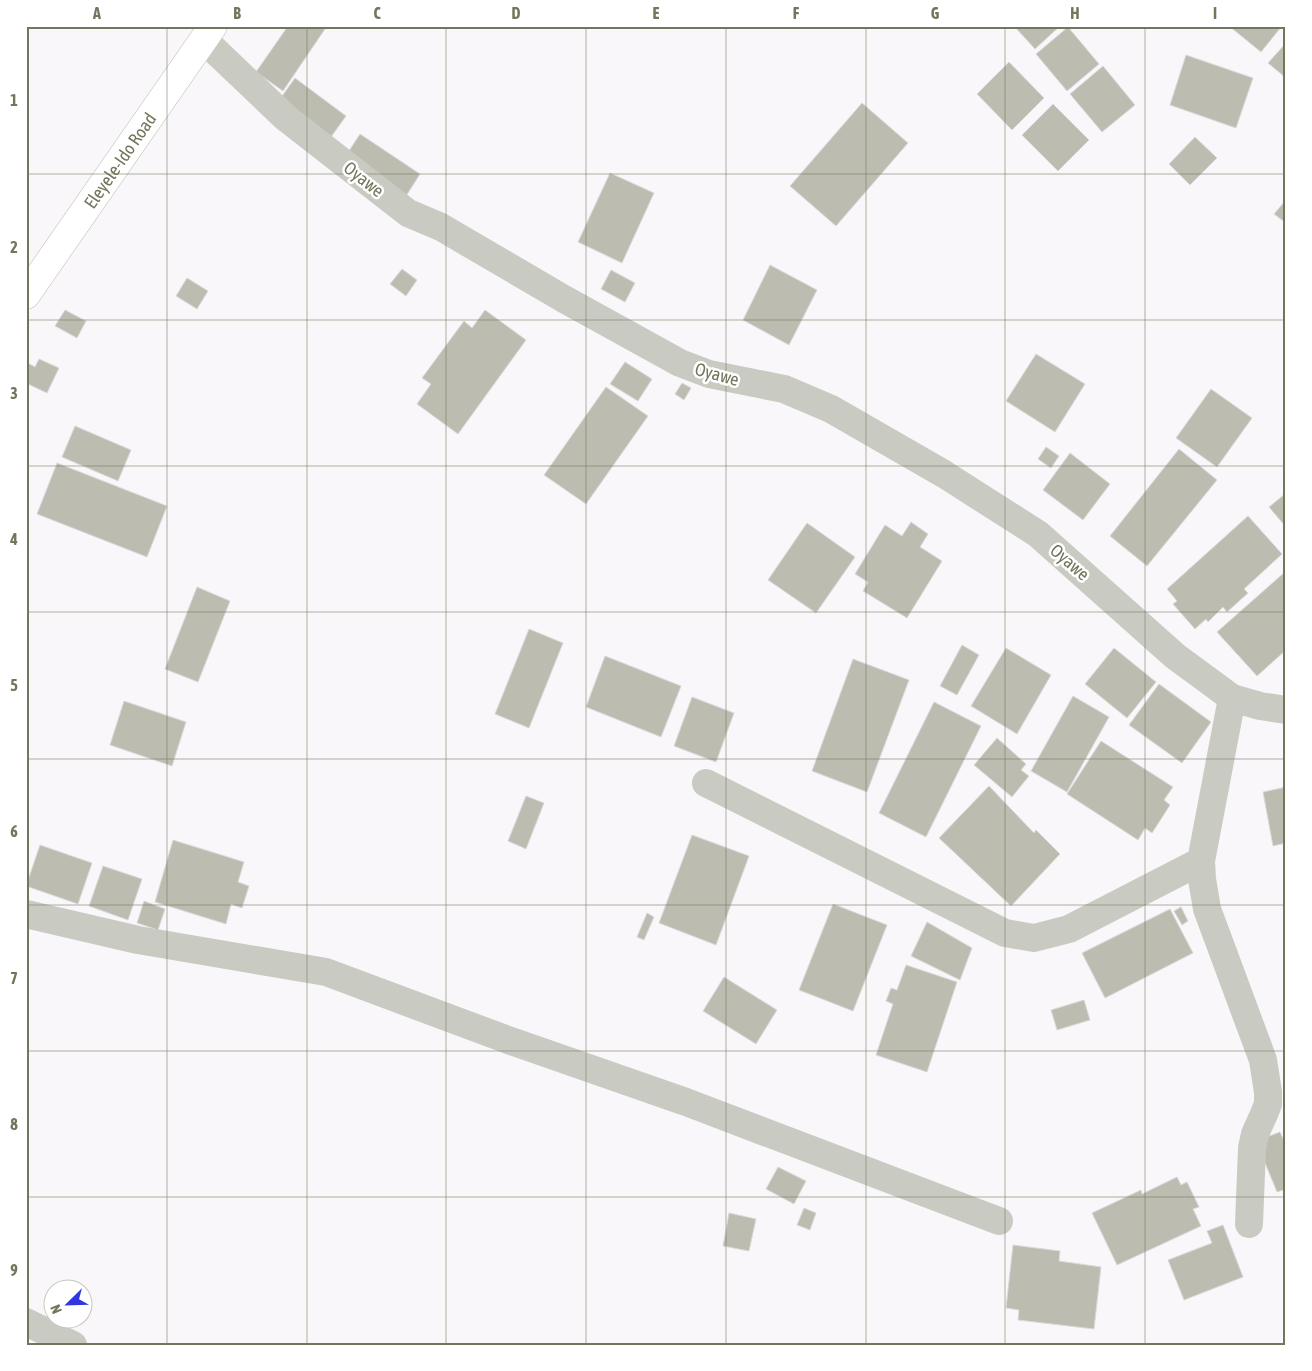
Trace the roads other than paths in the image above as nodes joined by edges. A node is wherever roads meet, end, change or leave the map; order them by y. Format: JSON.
{"nodes":[{"id":1,"x":208,"y":33,"type":"edge"},
{"id":2,"x":26,"y":295,"type":"edge"},
{"id":3,"x":1232,"y":698,"type":"junction"},
{"id":4,"x":1286,"y":710,"type":"edge"},
{"id":5,"x":706,"y":783,"type":"dead end"},
{"id":6,"x":1201,"y":861,"type":"junction"},
{"id":7,"x":26,"y":914,"type":"edge"},
{"id":8,"x":1277,"y":1092,"type":"edge"},
{"id":9,"x":999,"y":1221,"type":"dead end"},
{"id":10,"x":1249,"y":1224,"type":"dead end"},
{"id":11,"x":26,"y":1322,"type":"edge"},
{"id":12,"x":73,"y":1345,"type":"edge"}],
"edges":[{"from":1,"to":2,"type":"main road","name":"Eleyele-Ido Road"},
{"from":1,"to":3,"type":"street","name":"Oyawe"},
{"from":3,"to":4,"type":"street"},
{"from":3,"to":6,"type":"street"},
{"from":5,"to":6,"type":"street"},
{"from":6,"to":8,"type":"street"},
{"from":7,"to":9,"type":"street"},
{"from":8,"to":10,"type":"street"},
{"from":11,"to":12,"type":"street"}]}
